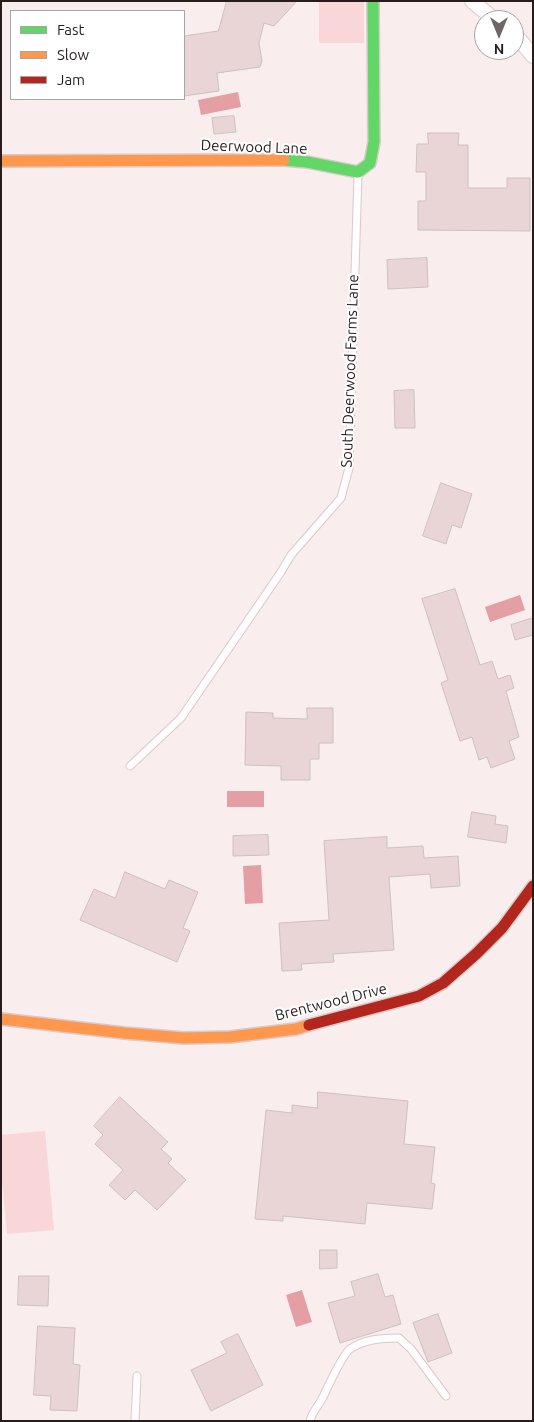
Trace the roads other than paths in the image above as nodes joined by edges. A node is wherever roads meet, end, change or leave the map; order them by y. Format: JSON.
{"nodes":[{"id":1,"x":373,"y":1,"type":"edge"},
{"id":2,"x":472,"y":1,"type":"edge"},
{"id":3,"x":483,"y":10,"type":"edge"},
{"id":4,"x":524,"y":46,"type":"edge"},
{"id":5,"x":533,"y":56,"type":"edge"},
{"id":6,"x":1,"y":161,"type":"edge"},
{"id":7,"x":358,"y":172,"type":"junction"},
{"id":8,"x":130,"y":766,"type":"dead end"},
{"id":9,"x":533,"y":886,"type":"edge"},
{"id":10,"x":1,"y":1019,"type":"edge"},
{"id":11,"x":137,"y":1376,"type":"dead end"},
{"id":12,"x":446,"y":1396,"type":"dead end"},
{"id":13,"x":135,"y":1421,"type":"edge"},
{"id":14,"x":310,"y":1421,"type":"edge"}],
"edges":[{"from":1,"to":7,"type":"street"},
{"from":2,"to":3,"type":"street"},
{"from":4,"to":5,"type":"street"},
{"from":6,"to":7,"type":"street","name":"Deerwood Lane"},
{"from":7,"to":8,"type":"lane","name":"South Deerwood Farms Lane"},
{"from":9,"to":10,"type":"street","name":"Brentwood Drive"},
{"from":11,"to":13,"type":"lane"},
{"from":12,"to":14,"type":"lane"}]}
